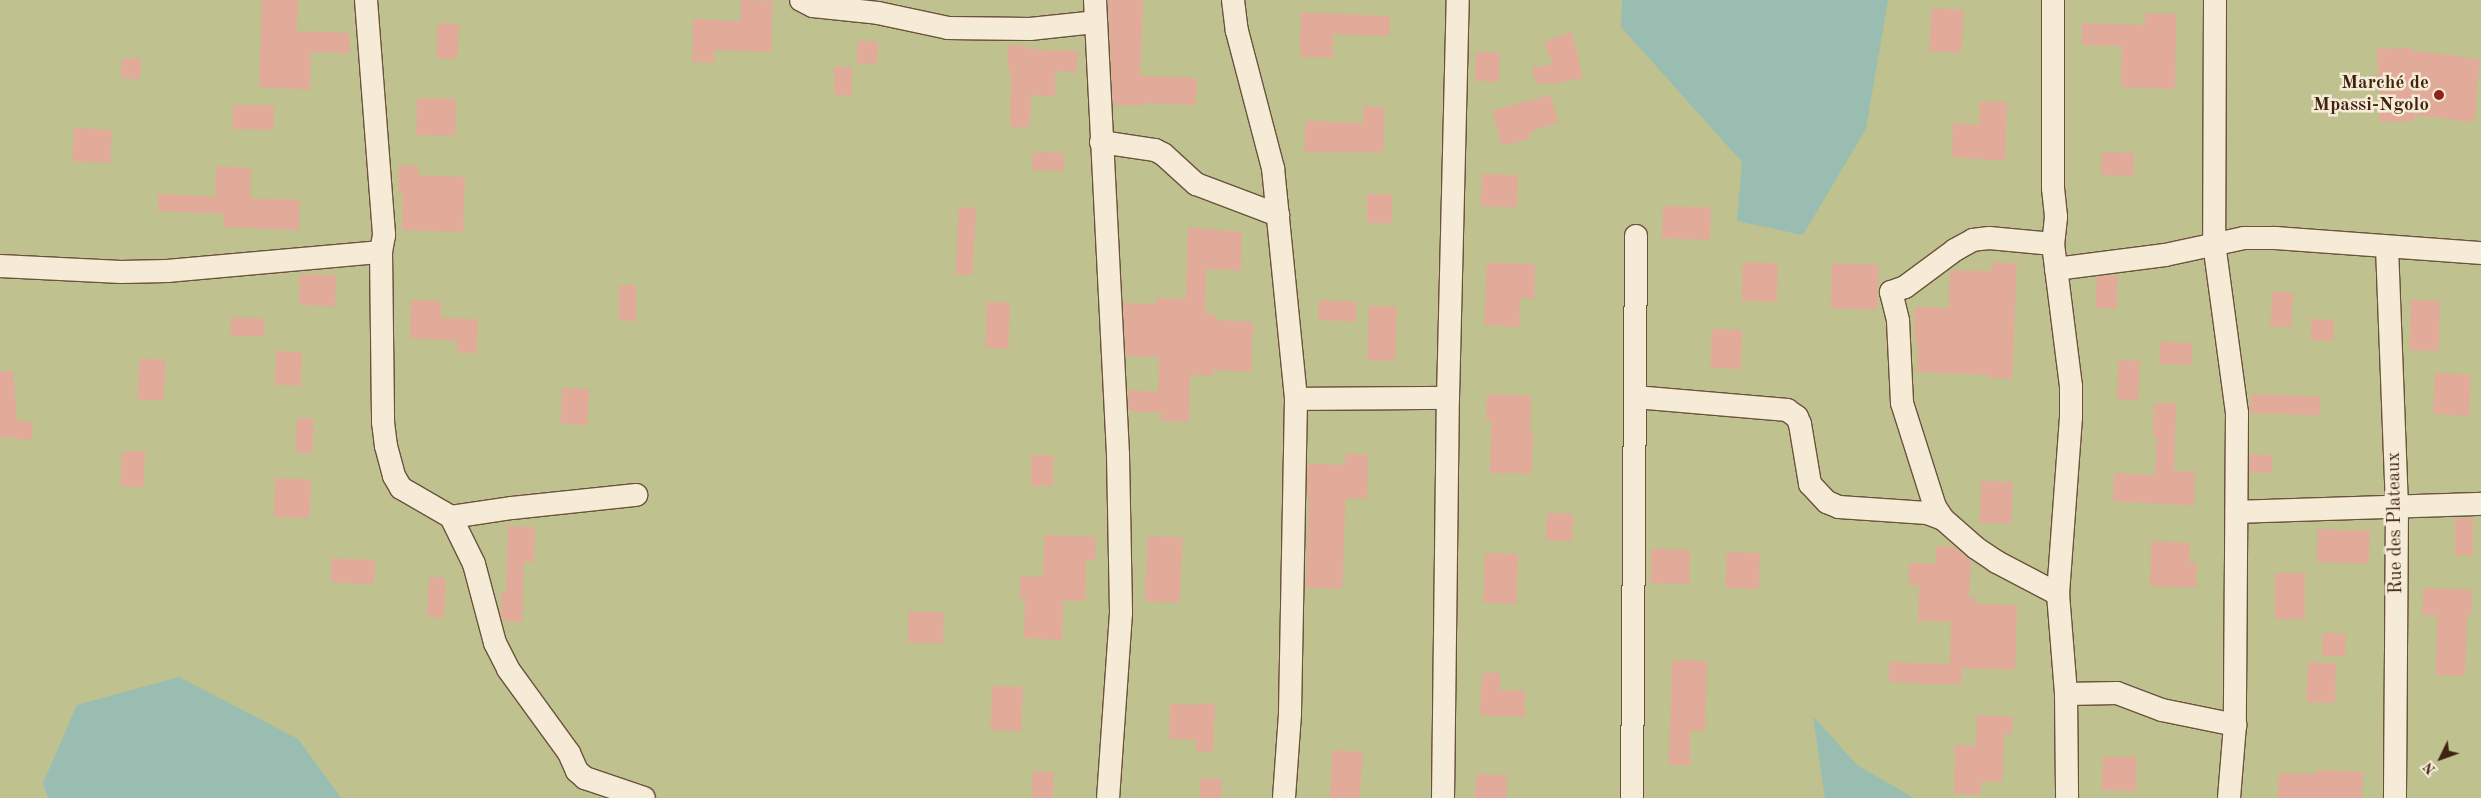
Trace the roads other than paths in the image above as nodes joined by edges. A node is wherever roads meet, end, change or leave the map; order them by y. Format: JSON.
{"nodes":[{"id":1,"x":366,"y":0,"type":"edge"},
{"id":2,"x":801,"y":0,"type":"edge"},
{"id":3,"x":1233,"y":0,"type":"edge"},
{"id":4,"x":1458,"y":0,"type":"edge"},
{"id":5,"x":2052,"y":0,"type":"edge"},
{"id":6,"x":2215,"y":0,"type":"edge"},
{"id":7,"x":1095,"y":11,"type":"edge"},
{"id":8,"x":1101,"y":142,"type":"junction"},
{"id":9,"x":1278,"y":215,"type":"junction"},
{"id":10,"x":1636,"y":236,"type":"dead end"},
{"id":11,"x":2214,"y":243,"type":"junction"},
{"id":12,"x":2053,"y":244,"type":"junction"},
{"id":13,"x":2387,"y":247,"type":"junction"},
{"id":14,"x":381,"y":252,"type":"junction"},
{"id":15,"x":2481,"y":252,"type":"edge"},
{"id":16,"x":0,"y":266,"type":"edge"},
{"id":17,"x":2056,"y":269,"type":"junction"},
{"id":18,"x":1635,"y":397,"type":"junction"},
{"id":19,"x":1448,"y":398,"type":"junction"},
{"id":20,"x":1296,"y":399,"type":"junction"},
{"id":21,"x":636,"y":495,"type":"dead end"},
{"id":22,"x":2481,"y":504,"type":"edge"},
{"id":23,"x":2398,"y":506,"type":"junction"},
{"id":24,"x":2237,"y":512,"type":"junction"},
{"id":25,"x":451,"y":517,"type":"junction"},
{"id":26,"x":1943,"y":519,"type":"junction"},
{"id":27,"x":2058,"y":594,"type":"junction"},
{"id":28,"x":2066,"y":694,"type":"junction"},
{"id":29,"x":2236,"y":724,"type":"junction"},
{"id":30,"x":644,"y":798,"type":"edge"},
{"id":31,"x":1108,"y":798,"type":"edge"},
{"id":32,"x":1284,"y":798,"type":"edge"},
{"id":33,"x":1443,"y":798,"type":"edge"},
{"id":34,"x":1632,"y":798,"type":"edge"},
{"id":35,"x":2066,"y":798,"type":"edge"},
{"id":36,"x":2229,"y":798,"type":"edge"},
{"id":37,"x":2395,"y":798,"type":"edge"}],
"edges":[{"from":1,"to":14,"type":"street"},
{"from":2,"to":7,"type":"street"},
{"from":3,"to":9,"type":"street"},
{"from":4,"to":19,"type":"street"},
{"from":5,"to":12,"type":"street"},
{"from":6,"to":11,"type":"street"},
{"from":7,"to":8,"type":"street"},
{"from":8,"to":9,"type":"street"},
{"from":8,"to":31,"type":"street"},
{"from":9,"to":20,"type":"street"},
{"from":10,"to":18,"type":"street"},
{"from":11,"to":13,"type":"street"},
{"from":11,"to":17,"type":"street"},
{"from":11,"to":24,"type":"street"},
{"from":12,"to":17,"type":"street"},
{"from":12,"to":26,"type":"street"},
{"from":13,"to":15,"type":"street"},
{"from":13,"to":23,"type":"street","name":"Rue des Plateaux"},
{"from":14,"to":16,"type":"street"},
{"from":14,"to":25,"type":"street"},
{"from":17,"to":27,"type":"street"},
{"from":18,"to":26,"type":"street"},
{"from":18,"to":34,"type":"street"},
{"from":19,"to":20,"type":"street"},
{"from":19,"to":33,"type":"street"},
{"from":20,"to":32,"type":"street"},
{"from":21,"to":25,"type":"street"},
{"from":22,"to":23,"type":"street"},
{"from":23,"to":24,"type":"street"},
{"from":23,"to":37,"type":"street","name":"Rue des Plateaux"},
{"from":24,"to":29,"type":"street"},
{"from":25,"to":30,"type":"street"},
{"from":26,"to":27,"type":"street"},
{"from":27,"to":28,"type":"street"},
{"from":28,"to":29,"type":"street"},
{"from":28,"to":35,"type":"street"},
{"from":29,"to":36,"type":"street"}]}
